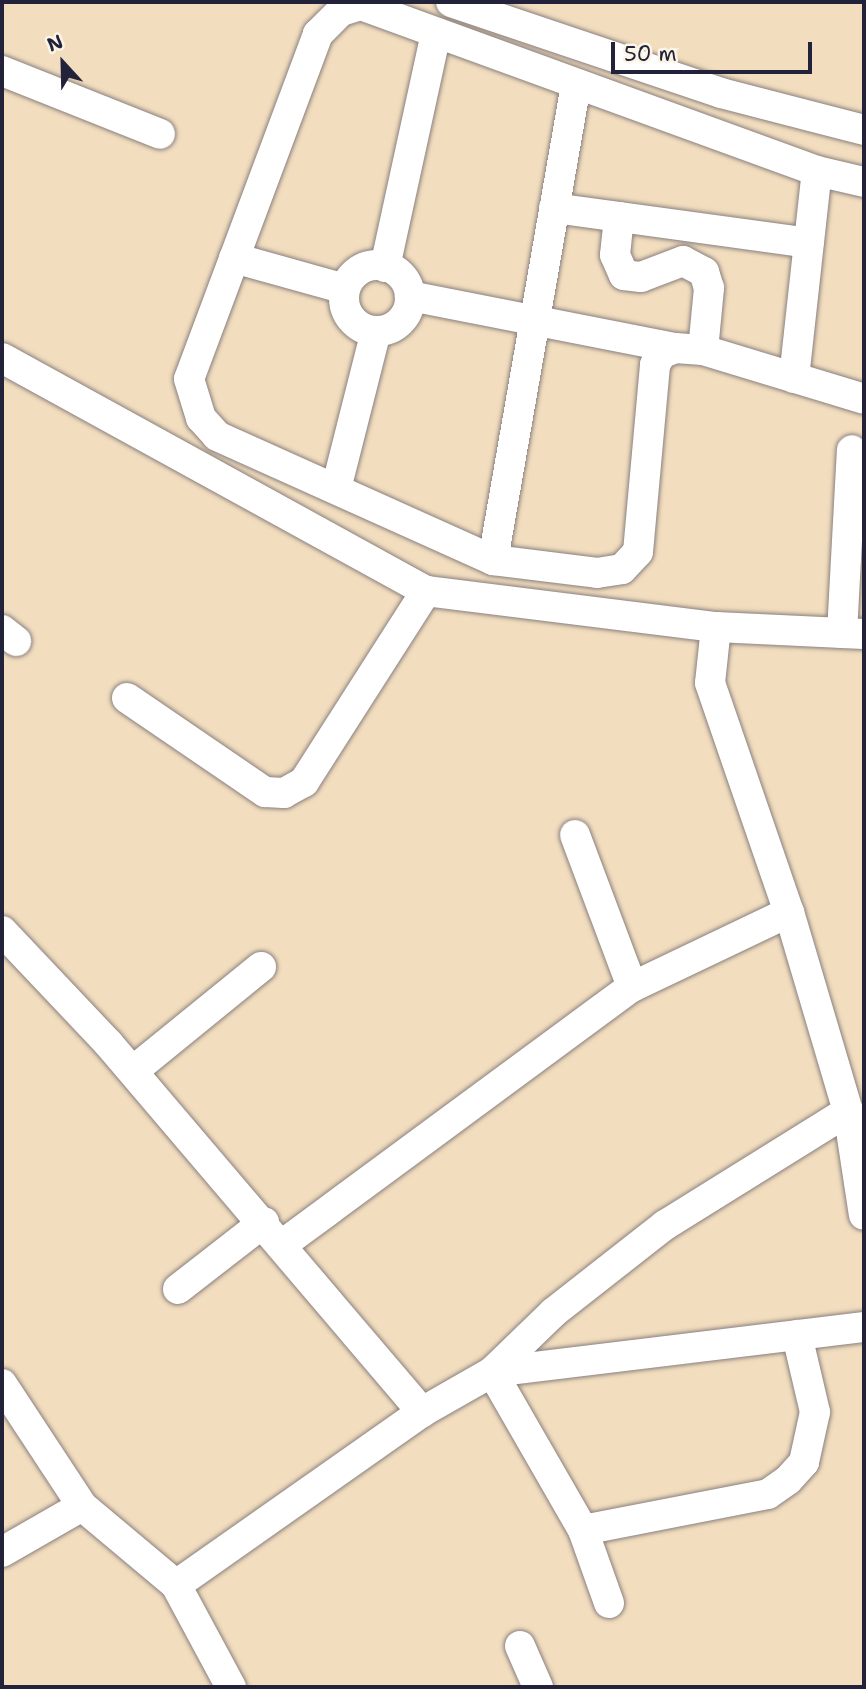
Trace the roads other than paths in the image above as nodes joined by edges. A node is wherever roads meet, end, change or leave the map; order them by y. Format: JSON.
{"nodes":[{"id":1,"x":451,"y":2,"type":"edge"},
{"id":2,"x":436,"y":33,"type":"junction"},
{"id":3,"x":2,"y":71,"type":"edge"},
{"id":4,"x":576,"y":83,"type":"junction"},
{"id":5,"x":864,"y":130,"type":"edge"},
{"id":6,"x":160,"y":134,"type":"dead end"},
{"id":7,"x":817,"y":171,"type":"junction"},
{"id":8,"x":864,"y":182,"type":"edge"},
{"id":9,"x":554,"y":208,"type":"junction"},
{"id":10,"x":619,"y":217,"type":"junction"},
{"id":11,"x":809,"y":243,"type":"junction"},
{"id":12,"x":234,"y":258,"type":"junction"},
{"id":13,"x":385,"y":267,"type":"junction"},
{"id":14,"x":345,"y":289,"type":"junction"},
{"id":15,"x":410,"y":296,"type":"junction"},
{"id":16,"x":534,"y":321,"type":"junction"},
{"id":17,"x":376,"y":331,"type":"junction"},
{"id":18,"x":689,"y":349,"type":"junction"},
{"id":19,"x":2,"y":358,"type":"edge"},
{"id":20,"x":794,"y":378,"type":"junction"},
{"id":21,"x":864,"y":399,"type":"edge"},
{"id":22,"x":852,"y":450,"type":"dead end"},
{"id":23,"x":336,"y":489,"type":"junction"},
{"id":24,"x":493,"y":560,"type":"junction"},
{"id":25,"x":426,"y":591,"type":"junction"},
{"id":26,"x":716,"y":627,"type":"junction"},
{"id":27,"x":853,"y":634,"type":"edge"},
{"id":28,"x":127,"y":698,"type":"dead end"},
{"id":29,"x":575,"y":835,"type":"dead end"},
{"id":30,"x":789,"y":912,"type":"junction"},
{"id":31,"x":2,"y":931,"type":"edge"},
{"id":32,"x":261,"y":967,"type":"dead end"},
{"id":33,"x":632,"y":987,"type":"junction"},
{"id":34,"x":133,"y":1071,"type":"junction"},
{"id":35,"x":848,"y":1111,"type":"junction"},
{"id":36,"x":864,"y":1214,"type":"edge"},
{"id":37,"x":273,"y":1233,"type":"junction"},
{"id":38,"x":178,"y":1289,"type":"dead end"},
{"id":39,"x":864,"y":1327,"type":"edge"},
{"id":40,"x":797,"y":1335,"type":"junction"},
{"id":41,"x":492,"y":1372,"type":"junction"},
{"id":42,"x":2,"y":1384,"type":"edge"},
{"id":43,"x":422,"y":1412,"type":"junction"},
{"id":44,"x":82,"y":1506,"type":"junction"},
{"id":45,"x":583,"y":1530,"type":"junction"},
{"id":46,"x":2,"y":1552,"type":"edge"},
{"id":47,"x":176,"y":1585,"type":"junction"},
{"id":48,"x":610,"y":1603,"type":"dead end"},
{"id":49,"x":520,"y":1646,"type":"dead end"},
{"id":50,"x":231,"y":1687,"type":"edge"},
{"id":51,"x":538,"y":1687,"type":"edge"}],
"edges":[{"from":1,"to":5,"type":"street"},
{"from":2,"to":4,"type":"street"},
{"from":2,"to":12,"type":"street"},
{"from":2,"to":13,"type":"street"},
{"from":3,"to":6,"type":"street"},
{"from":4,"to":7,"type":"street"},
{"from":4,"to":9,"type":"street"},
{"from":7,"to":8,"type":"street"},
{"from":7,"to":11,"type":"street"},
{"from":9,"to":10,"type":"street"},
{"from":9,"to":16,"type":"street"},
{"from":10,"to":11,"type":"street"},
{"from":10,"to":18,"type":"street"},
{"from":11,"to":20,"type":"street"},
{"from":12,"to":14,"type":"street"},
{"from":12,"to":23,"type":"street"},
{"from":13,"to":14,"type":"street"},
{"from":13,"to":15,"type":"street"},
{"from":14,"to":17,"type":"street"},
{"from":15,"to":16,"type":"street"},
{"from":15,"to":17,"type":"street"},
{"from":16,"to":18,"type":"street"},
{"from":16,"to":24,"type":"street"},
{"from":17,"to":23,"type":"street"},
{"from":18,"to":20,"type":"street"},
{"from":18,"to":24,"type":"street"},
{"from":19,"to":25,"type":"street"},
{"from":20,"to":21,"type":"street"},
{"from":22,"to":27,"type":"street"},
{"from":23,"to":24,"type":"street"},
{"from":25,"to":26,"type":"street"},
{"from":25,"to":28,"type":"street"},
{"from":26,"to":27,"type":"street"},
{"from":26,"to":30,"type":"street"},
{"from":29,"to":33,"type":"street"},
{"from":30,"to":33,"type":"street"},
{"from":30,"to":35,"type":"street"},
{"from":31,"to":34,"type":"street"},
{"from":32,"to":34,"type":"street"},
{"from":33,"to":37,"type":"street"},
{"from":34,"to":37,"type":"street"},
{"from":35,"to":36,"type":"street"},
{"from":35,"to":41,"type":"street"},
{"from":37,"to":38,"type":"street"},
{"from":37,"to":43,"type":"street"},
{"from":39,"to":40,"type":"street"},
{"from":40,"to":41,"type":"street"},
{"from":40,"to":45,"type":"street"},
{"from":41,"to":43,"type":"street"},
{"from":41,"to":45,"type":"street"},
{"from":42,"to":44,"type":"street"},
{"from":43,"to":47,"type":"street"},
{"from":44,"to":46,"type":"street"},
{"from":44,"to":47,"type":"street"},
{"from":45,"to":48,"type":"street"},
{"from":47,"to":50,"type":"street"},
{"from":49,"to":51,"type":"street"}]}
